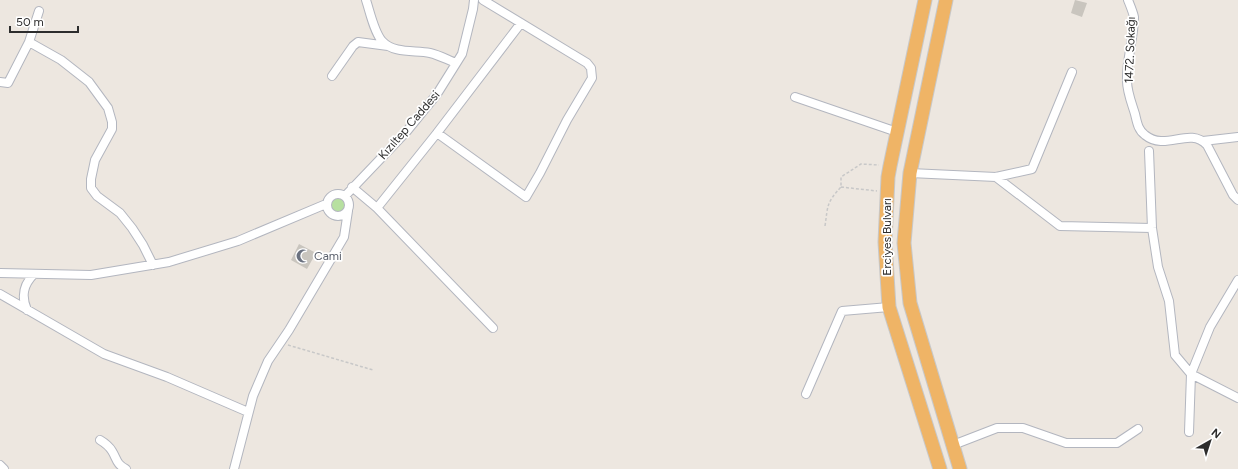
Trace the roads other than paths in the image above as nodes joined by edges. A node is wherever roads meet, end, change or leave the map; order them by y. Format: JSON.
{"nodes":[{"id":1,"x":366,"y":0,"type":"edge"},
{"id":2,"x":474,"y":0,"type":"edge"},
{"id":3,"x":483,"y":0,"type":"edge"},
{"id":4,"x":925,"y":0,"type":"edge"},
{"id":5,"x":946,"y":0,"type":"edge"},
{"id":6,"x":1128,"y":0,"type":"edge"},
{"id":7,"x":39,"y":11,"type":"dead end"},
{"id":8,"x":521,"y":23,"type":"junction"},
{"id":9,"x":29,"y":42,"type":"junction"},
{"id":10,"x":388,"y":46,"type":"junction"},
{"id":11,"x":456,"y":63,"type":"junction"},
{"id":12,"x":1072,"y":72,"type":"dead end"},
{"id":13,"x":332,"y":76,"type":"dead end"},
{"id":14,"x":0,"y":82,"type":"edge"},
{"id":15,"x":795,"y":97,"type":"dead end"},
{"id":16,"x":898,"y":132,"type":"junction"},
{"id":17,"x":438,"y":133,"type":"junction"},
{"id":18,"x":1238,"y":137,"type":"edge"},
{"id":19,"x":1204,"y":141,"type":"junction"},
{"id":20,"x":1149,"y":151,"type":"dead end"},
{"id":21,"x":910,"y":173,"type":"junction"},
{"id":22,"x":996,"y":177,"type":"junction"},
{"id":23,"x":352,"y":187,"type":"junction"},
{"id":24,"x":345,"y":196,"type":"junction"},
{"id":25,"x":1238,"y":200,"type":"edge"},
{"id":26,"x":326,"y":204,"type":"junction"},
{"id":27,"x":377,"y":208,"type":"junction"},
{"id":28,"x":348,"y":211,"type":"junction"},
{"id":29,"x":1152,"y":228,"type":"junction"},
{"id":30,"x":153,"y":265,"type":"junction"},
{"id":31,"x":0,"y":273,"type":"edge"},
{"id":32,"x":34,"y":274,"type":"junction"},
{"id":33,"x":1238,"y":280,"type":"edge"},
{"id":34,"x":0,"y":294,"type":"edge"},
{"id":35,"x":889,"y":307,"type":"junction"},
{"id":36,"x":27,"y":310,"type":"junction"},
{"id":37,"x":493,"y":328,"type":"dead end"},
{"id":38,"x":1191,"y":374,"type":"junction"},
{"id":39,"x":806,"y":394,"type":"dead end"},
{"id":40,"x":1238,"y":398,"type":"edge"},
{"id":41,"x":248,"y":412,"type":"junction"},
{"id":42,"x":1138,"y":429,"type":"dead end"},
{"id":43,"x":1189,"y":432,"type":"dead end"},
{"id":44,"x":100,"y":440,"type":"dead end"},
{"id":45,"x":953,"y":446,"type":"junction"},
{"id":46,"x":0,"y":465,"type":"edge"},
{"id":47,"x":4,"y":469,"type":"edge"},
{"id":48,"x":126,"y":469,"type":"edge"},
{"id":49,"x":234,"y":469,"type":"edge"},
{"id":50,"x":940,"y":469,"type":"edge"},
{"id":51,"x":960,"y":469,"type":"edge"}],
"edges":[{"from":1,"to":10,"type":"street"},
{"from":2,"to":11,"type":"street","name":"Kızıltep Caddesi"},
{"from":3,"to":8,"type":"street"},
{"from":4,"to":16,"type":"highway","name":"Erciyes Bulvarı"},
{"from":5,"to":21,"type":"highway","name":"Erciyes Bulvarı"},
{"from":6,"to":19,"type":"street","name":"1472. Sokağı"},
{"from":7,"to":9,"type":"street"},
{"from":8,"to":17,"type":"street"},
{"from":8,"to":17,"type":"street"},
{"from":9,"to":14,"type":"street"},
{"from":9,"to":30,"type":"street"},
{"from":10,"to":11,"type":"street"},
{"from":10,"to":13,"type":"street"},
{"from":11,"to":23,"type":"street","name":"Kızıltep Caddesi"},
{"from":12,"to":22,"type":"street"},
{"from":15,"to":16,"type":"street"},
{"from":16,"to":35,"type":"highway","name":"Erciyes Bulvarı"},
{"from":17,"to":27,"type":"street"},
{"from":18,"to":19,"type":"street","name":"1472. Sokağı"},
{"from":19,"to":25,"type":"street"},
{"from":20,"to":29,"type":"street"},
{"from":21,"to":22,"type":"street"},
{"from":21,"to":45,"type":"highway","name":"Erciyes Bulvarı"},
{"from":22,"to":29,"type":"street"},
{"from":23,"to":24,"type":"street","name":"Kızıltep Caddesi"},
{"from":23,"to":27,"type":"street"},
{"from":24,"to":26,"type":"street"},
{"from":24,"to":28,"type":"street"},
{"from":26,"to":28,"type":"street"},
{"from":26,"to":30,"type":"street"},
{"from":27,"to":37,"type":"street"},
{"from":28,"to":41,"type":"street"},
{"from":29,"to":38,"type":"street"},
{"from":30,"to":32,"type":"street"},
{"from":31,"to":32,"type":"street"},
{"from":32,"to":36,"type":"street"},
{"from":33,"to":38,"type":"street"},
{"from":34,"to":36,"type":"street"},
{"from":35,"to":39,"type":"street"},
{"from":35,"to":50,"type":"highway","name":"Erciyes Bulvarı"},
{"from":36,"to":41,"type":"street"},
{"from":38,"to":40,"type":"street"},
{"from":38,"to":43,"type":"street"},
{"from":41,"to":49,"type":"street"},
{"from":42,"to":45,"type":"street"},
{"from":44,"to":48,"type":"street"},
{"from":45,"to":51,"type":"highway","name":"Erciyes Bulvarı"},
{"from":46,"to":47,"type":"street"}]}
